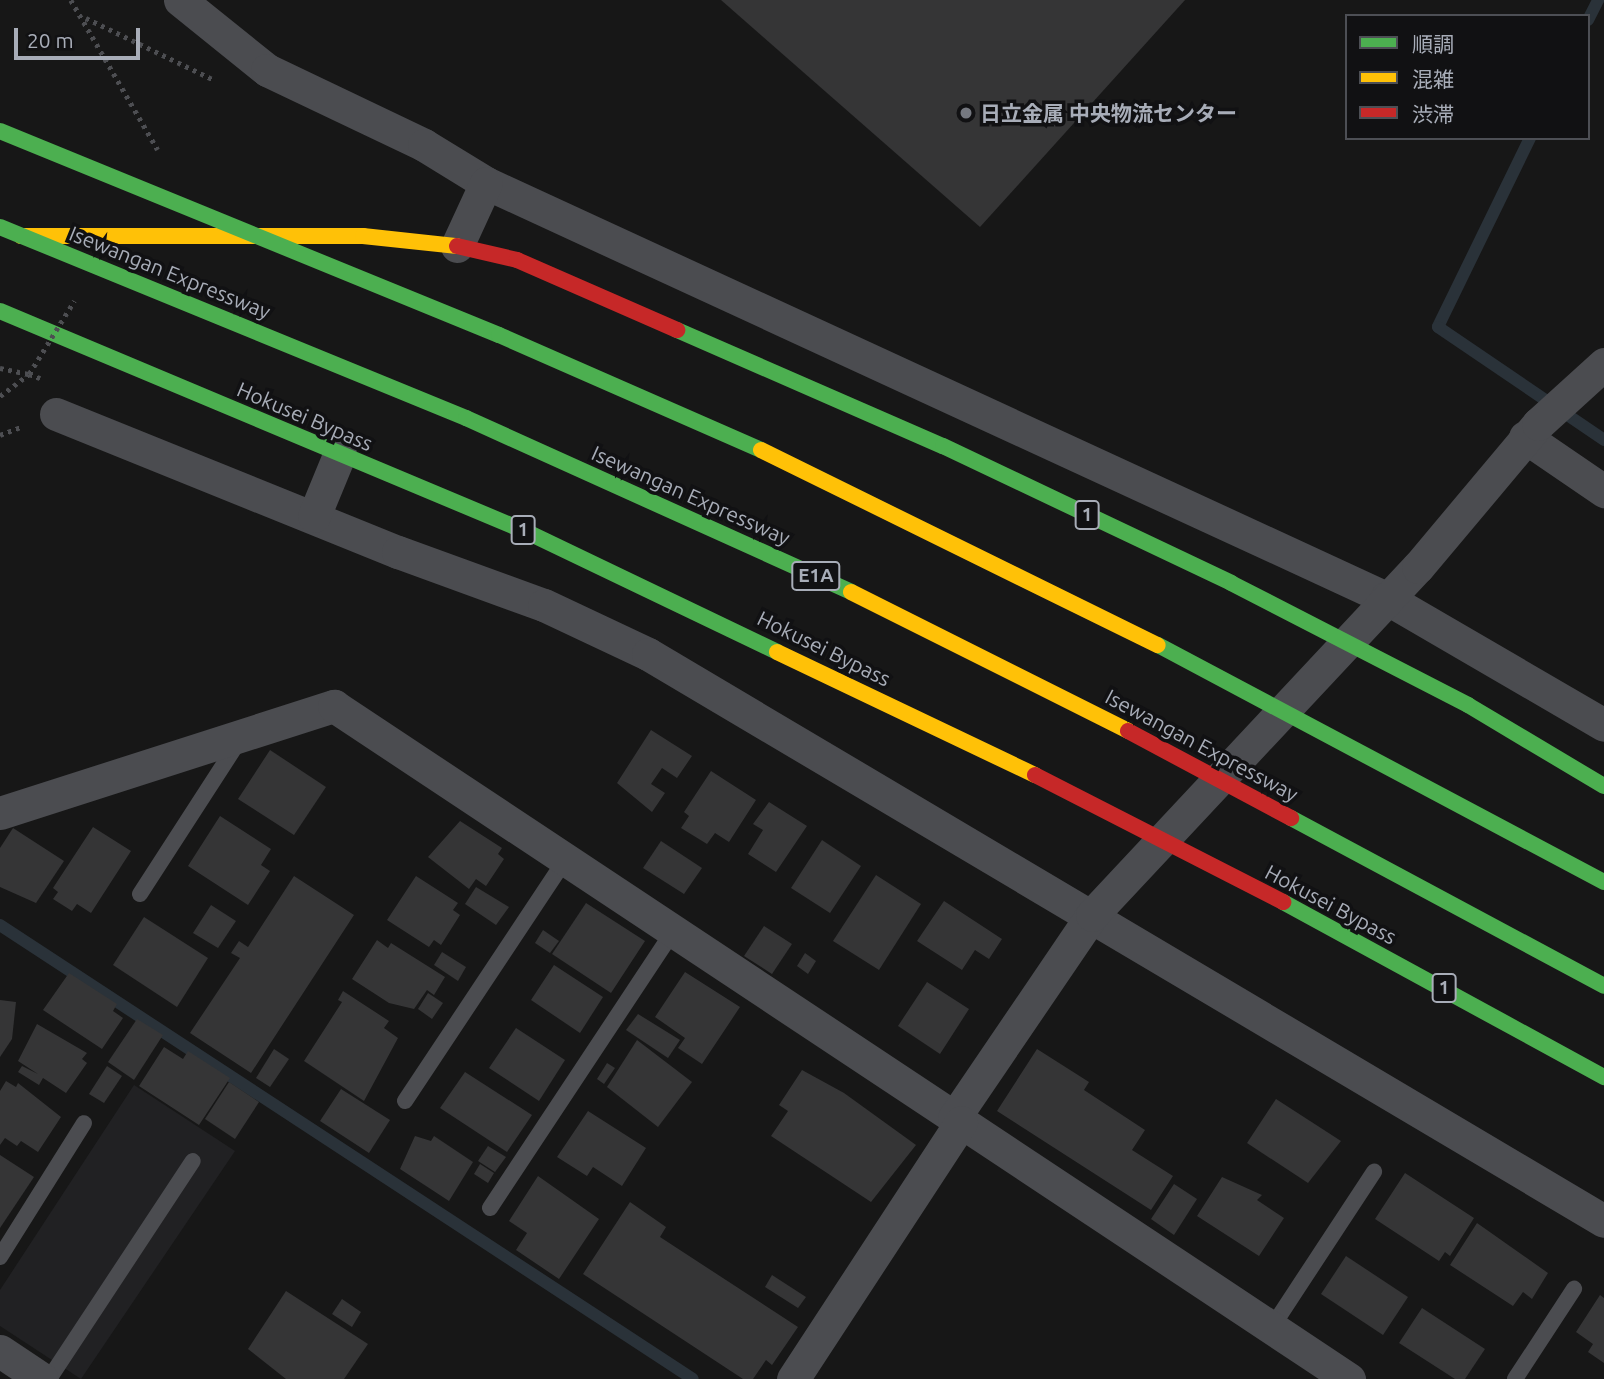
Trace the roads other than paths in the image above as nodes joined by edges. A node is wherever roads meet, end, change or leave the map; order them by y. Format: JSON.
{"nodes":[{"id":1,"x":180,"y":0,"type":"edge"},
{"id":2,"x":0,"y":131,"type":"edge"},
{"id":3,"x":486,"y":183,"type":"junction"},
{"id":4,"x":0,"y":227,"type":"edge"},
{"id":5,"x":0,"y":236,"type":"edge"},
{"id":6,"x":457,"y":246,"type":"junction"},
{"id":7,"x":0,"y":311,"type":"edge"},
{"id":8,"x":0,"y":326,"type":"edge"},
{"id":9,"x":39,"y":327,"type":"junction"},
{"id":10,"x":1604,"y":364,"type":"edge"},
{"id":11,"x":46,"y":423,"type":"road end"},
{"id":12,"x":1532,"y":431,"type":"junction"},
{"id":13,"x":340,"y":453,"type":"junction"},
{"id":14,"x":1604,"y":491,"type":"edge"},
{"id":15,"x":314,"y":516,"type":"junction"},
{"id":16,"x":1386,"y":598,"type":"junction"},
{"id":17,"x":1604,"y":725,"type":"edge"},
{"id":18,"x":244,"y":733,"type":"junction"},
{"id":19,"x":1604,"y":786,"type":"edge"},
{"id":20,"x":0,"y":813,"type":"edge"},
{"id":21,"x":565,"y":860,"type":"junction"},
{"id":22,"x":1604,"y":882,"type":"edge"},
{"id":23,"x":140,"y":894,"type":"dead end"},
{"id":24,"x":1092,"y":915,"type":"junction"},
{"id":25,"x":673,"y":932,"type":"junction"},
{"id":26,"x":1604,"y":985,"type":"edge"},
{"id":27,"x":1604,"y":1077,"type":"edge"},
{"id":28,"x":405,"y":1101,"type":"dead end"},
{"id":29,"x":958,"y":1120,"type":"junction"},
{"id":30,"x":84,"y":1123,"type":"dead end"},
{"id":31,"x":193,"y":1161,"type":"dead end"},
{"id":32,"x":1374,"y":1172,"type":"dead end"},
{"id":33,"x":490,"y":1208,"type":"dead end"},
{"id":34,"x":1604,"y":1221,"type":"edge"},
{"id":35,"x":0,"y":1258,"type":"edge"},
{"id":36,"x":1574,"y":1289,"type":"dead end"},
{"id":37,"x":1272,"y":1327,"type":"junction"},
{"id":38,"x":0,"y":1351,"type":"edge"},
{"id":39,"x":43,"y":1379,"type":"edge"},
{"id":40,"x":49,"y":1379,"type":"edge"},
{"id":41,"x":793,"y":1379,"type":"edge"},
{"id":42,"x":1349,"y":1379,"type":"edge"},
{"id":43,"x":1515,"y":1379,"type":"edge"}],
"edges":[{"from":1,"to":3,"type":"street"},
{"from":2,"to":22,"type":"highway","bridge":true},
{"from":3,"to":6,"type":"street"},
{"from":3,"to":16,"type":"street","number":"1"},
{"from":4,"to":26,"type":"highway","name":"Isewangan Expressway","number":"E1A","bridge":true},
{"from":5,"to":6,"type":"highway","number":"1"},
{"from":6,"to":19,"type":"highway","number":"1","bridge":true},
{"from":7,"to":9,"type":"highway","name":"Hokusei Bypass","number":"1"},
{"from":8,"to":9,"type":"highway"},
{"from":9,"to":13,"type":"highway","name":"Hokusei Bypass","number":"1"},
{"from":10,"to":12,"type":"street"},
{"from":11,"to":15,"type":"street"},
{"from":12,"to":14,"type":"street"},
{"from":12,"to":16,"type":"street"},
{"from":13,"to":15,"type":"street"},
{"from":13,"to":27,"type":"highway","name":"Hokusei Bypass","number":"1","bridge":true},
{"from":15,"to":24,"type":"street"},
{"from":16,"to":17,"type":"street","number":"1"},
{"from":16,"to":24,"type":"street"},
{"from":18,"to":20,"type":"street"},
{"from":18,"to":21,"type":"street"},
{"from":18,"to":23,"type":"lane"},
{"from":21,"to":25,"type":"street"},
{"from":21,"to":28,"type":"lane"},
{"from":24,"to":29,"type":"street"},
{"from":24,"to":34,"type":"street"},
{"from":25,"to":29,"type":"street"},
{"from":25,"to":33,"type":"lane"},
{"from":29,"to":37,"type":"street"},
{"from":29,"to":41,"type":"street"},
{"from":30,"to":35,"type":"lane"},
{"from":31,"to":40,"type":"lane"},
{"from":32,"to":37,"type":"lane"},
{"from":36,"to":43,"type":"lane"},
{"from":37,"to":42,"type":"street"},
{"from":38,"to":39,"type":"street"}]}
